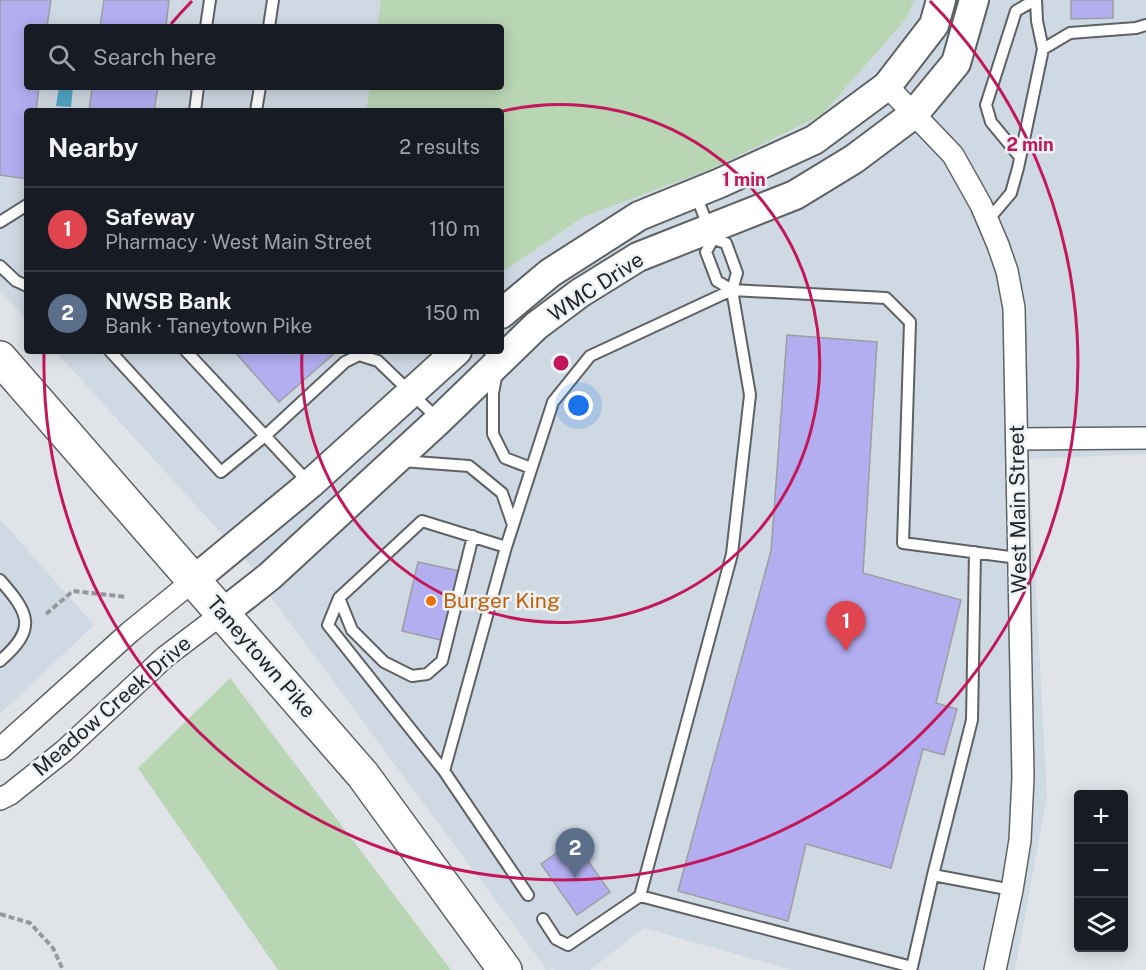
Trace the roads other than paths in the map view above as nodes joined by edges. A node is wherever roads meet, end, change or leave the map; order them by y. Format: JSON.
{"nodes":[{"id":1,"x":210,"y":0,"type":"edge"},
{"id":2,"x":273,"y":0,"type":"edge"},
{"id":3,"x":941,"y":0,"type":"edge"},
{"id":4,"x":974,"y":0,"type":"edge"},
{"id":5,"x":1035,"y":0,"type":"edge"},
{"id":6,"x":206,"y":24,"type":"edge"},
{"id":7,"x":269,"y":24,"type":"edge"},
{"id":8,"x":1146,"y":25,"type":"edge"},
{"id":9,"x":1043,"y":50,"type":"junction"},
{"id":10,"x":887,"y":86,"type":"junction"},
{"id":11,"x":198,"y":90,"type":"edge"},
{"id":12,"x":260,"y":90,"type":"edge"},
{"id":13,"x":195,"y":108,"type":"edge"},
{"id":14,"x":256,"y":108,"type":"edge"},
{"id":15,"x":914,"y":114,"type":"junction"},
{"id":16,"x":1020,"y":157,"type":"junction"},
{"id":17,"x":696,"y":194,"type":"junction"},
{"id":18,"x":24,"y":207,"type":"edge"},
{"id":19,"x":988,"y":220,"type":"junction"},
{"id":20,"x":0,"y":222,"type":"edge"},
{"id":21,"x":711,"y":234,"type":"junction"},
{"id":22,"x":0,"y":266,"type":"edge"},
{"id":23,"x":24,"y":285,"type":"edge"},
{"id":24,"x":732,"y":290,"type":"junction"},
{"id":25,"x":504,"y":311,"type":"edge"},
{"id":26,"x":504,"y":349,"type":"edge"},
{"id":27,"x":113,"y":354,"type":"edge"},
{"id":28,"x":189,"y":354,"type":"edge"},
{"id":29,"x":454,"y":354,"type":"edge"},
{"id":30,"x":494,"y":356,"type":"edge"},
{"id":31,"x":0,"y":358,"type":"edge"},
{"id":32,"x":411,"y":392,"type":"junction"},
{"id":33,"x":439,"y":420,"type":"junction"},
{"id":34,"x":265,"y":436,"type":"junction"},
{"id":35,"x":1146,"y":438,"type":"edge"},
{"id":36,"x":1017,"y":439,"type":"junction"},
{"id":37,"x":394,"y":460,"type":"junction"},
{"id":38,"x":531,"y":468,"type":"junction"},
{"id":39,"x":310,"y":484,"type":"junction"},
{"id":40,"x":513,"y":526,"type":"junction"},
{"id":41,"x":473,"y":536,"type":"junction"},
{"id":42,"x":506,"y":547,"type":"junction"},
{"id":43,"x":975,"y":552,"type":"junction"},
{"id":44,"x":1018,"y":558,"type":"junction"},
{"id":45,"x":0,"y":580,"type":"edge"},
{"id":46,"x":194,"y":580,"type":"junction"},
{"id":47,"x":339,"y":598,"type":"junction"},
{"id":48,"x":223,"y":613,"type":"junction"},
{"id":49,"x":0,"y":661,"type":"edge"},
{"id":50,"x":0,"y":749,"type":"edge"},
{"id":51,"x":444,"y":771,"type":"junction"},
{"id":52,"x":0,"y":799,"type":"edge"},
{"id":53,"x":933,"y":874,"type":"junction"},
{"id":54,"x":1012,"y":890,"type":"junction"},
{"id":55,"x":528,"y":895,"type":"dead end"},
{"id":56,"x":640,"y":896,"type":"junction"},
{"id":57,"x":543,"y":919,"type":"dead end"},
{"id":58,"x":505,"y":970,"type":"edge"},
{"id":59,"x":995,"y":970,"type":"edge"}],
"edges":[{"from":1,"to":6,"type":"lane"},
{"from":2,"to":7,"type":"lane"},
{"from":3,"to":10,"type":"main road","name":"WMC Drive"},
{"from":4,"to":15,"type":"main road","name":"WMC Drive"},
{"from":5,"to":9,"type":"lane"},
{"from":5,"to":16,"type":"lane"},
{"from":8,"to":9,"type":"lane"},
{"from":9,"to":16,"type":"lane"},
{"from":10,"to":15,"type":"street","name":"West Main Street"},
{"from":10,"to":17,"type":"main road","name":"WMC Drive"},
{"from":11,"to":13,"type":"lane"},
{"from":12,"to":14,"type":"lane"},
{"from":15,"to":19,"type":"street","name":"West Main Street"},
{"from":15,"to":21,"type":"main road","name":"WMC Drive"},
{"from":16,"to":19,"type":"lane"},
{"from":17,"to":21,"type":"lane"},
{"from":17,"to":25,"type":"main road","name":"WMC Drive"},
{"from":18,"to":20,"type":"lane"},
{"from":19,"to":36,"type":"street","name":"West Main Street"},
{"from":21,"to":24,"type":"lane"},
{"from":21,"to":24,"type":"lane"},
{"from":21,"to":26,"type":"main road","name":"WMC Drive"},
{"from":22,"to":23,"type":"lane"},
{"from":24,"to":38,"type":"lane"},
{"from":24,"to":43,"type":"lane"},
{"from":24,"to":56,"type":"lane"},
{"from":27,"to":34,"type":"lane"},
{"from":28,"to":34,"type":"lane"},
{"from":29,"to":32,"type":"main road"},
{"from":30,"to":33,"type":"main road","name":"WMC Drive"},
{"from":30,"to":38,"type":"lane"},
{"from":31,"to":46,"type":"highway","name":"Taneytown Pike"},
{"from":32,"to":33,"type":"lane"},
{"from":32,"to":34,"type":"lane"},
{"from":32,"to":39,"type":"main road"},
{"from":33,"to":37,"type":"main road","name":"WMC Drive"},
{"from":34,"to":39,"type":"lane"},
{"from":35,"to":36,"type":"street"},
{"from":36,"to":44,"type":"street","name":"West Main Street"},
{"from":37,"to":40,"type":"lane"},
{"from":37,"to":48,"type":"main road","name":"WMC Drive"},
{"from":38,"to":40,"type":"lane"},
{"from":39,"to":46,"type":"main road"},
{"from":40,"to":42,"type":"lane"},
{"from":41,"to":42,"type":"lane"},
{"from":41,"to":47,"type":"lane"},
{"from":41,"to":47,"type":"lane"},
{"from":42,"to":51,"type":"lane"},
{"from":43,"to":44,"type":"lane"},
{"from":43,"to":53,"type":"lane"},
{"from":44,"to":54,"type":"street","name":"West Main Street"},
{"from":45,"to":49,"type":"lane"},
{"from":46,"to":48,"type":"highway","name":"Taneytown Pike"},
{"from":46,"to":50,"type":"street","name":"Meadow Creek Drive"},
{"from":47,"to":51,"type":"lane"},
{"from":48,"to":52,"type":"street","name":"Meadow Creek Drive"},
{"from":48,"to":58,"type":"highway","name":"Taneytown Pike"},
{"from":51,"to":55,"type":"lane"},
{"from":53,"to":54,"type":"lane"},
{"from":53,"to":56,"type":"lane"},
{"from":54,"to":59,"type":"street","name":"West Main Street"},
{"from":56,"to":57,"type":"lane"}]}
